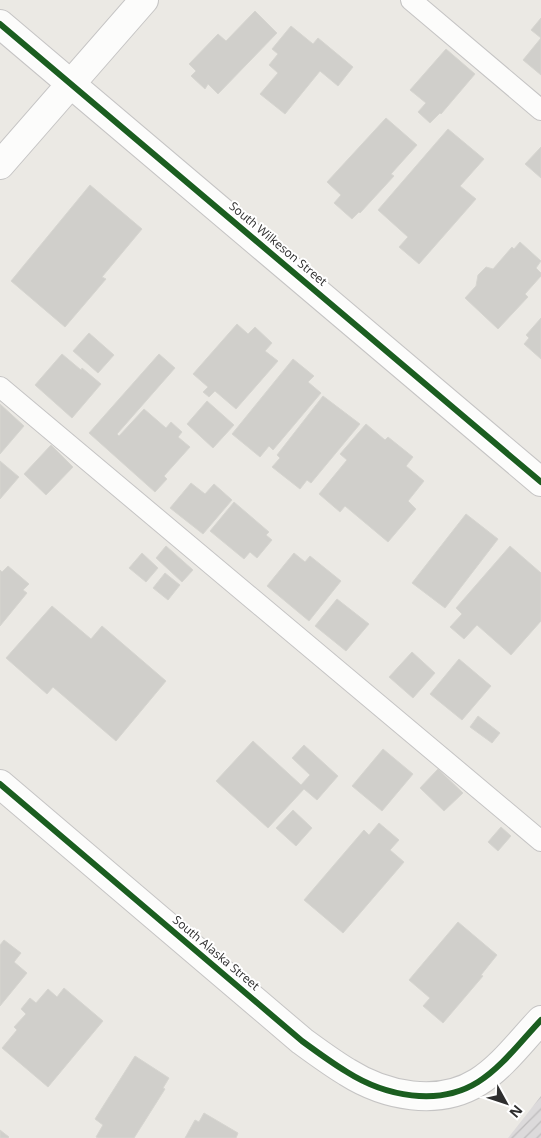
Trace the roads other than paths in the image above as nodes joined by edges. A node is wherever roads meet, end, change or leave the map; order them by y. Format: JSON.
{"nodes":[{"id":1,"x":144,"y":0,"type":"edge"},
{"id":2,"x":411,"y":0,"type":"edge"},
{"id":3,"x":0,"y":24,"type":"edge"},
{"id":4,"x":71,"y":85,"type":"junction"},
{"id":5,"x":541,"y":110,"type":"edge"},
{"id":6,"x":0,"y":165,"type":"edge"},
{"id":7,"x":0,"y":387,"type":"edge"},
{"id":8,"x":541,"y":482,"type":"edge"},
{"id":9,"x":0,"y":784,"type":"edge"},
{"id":10,"x":541,"y":841,"type":"edge"},
{"id":11,"x":541,"y":1020,"type":"edge"}],
"edges":[{"from":1,"to":4,"type":"street"},
{"from":2,"to":5,"type":"lane"},
{"from":3,"to":4,"type":"street","name":"South Wilkeson Street"},
{"from":4,"to":6,"type":"street"},
{"from":4,"to":8,"type":"street","name":"South Wilkeson Street"},
{"from":7,"to":10,"type":"lane"},
{"from":9,"to":11,"type":"street","name":"South Alaska Street"}]}
